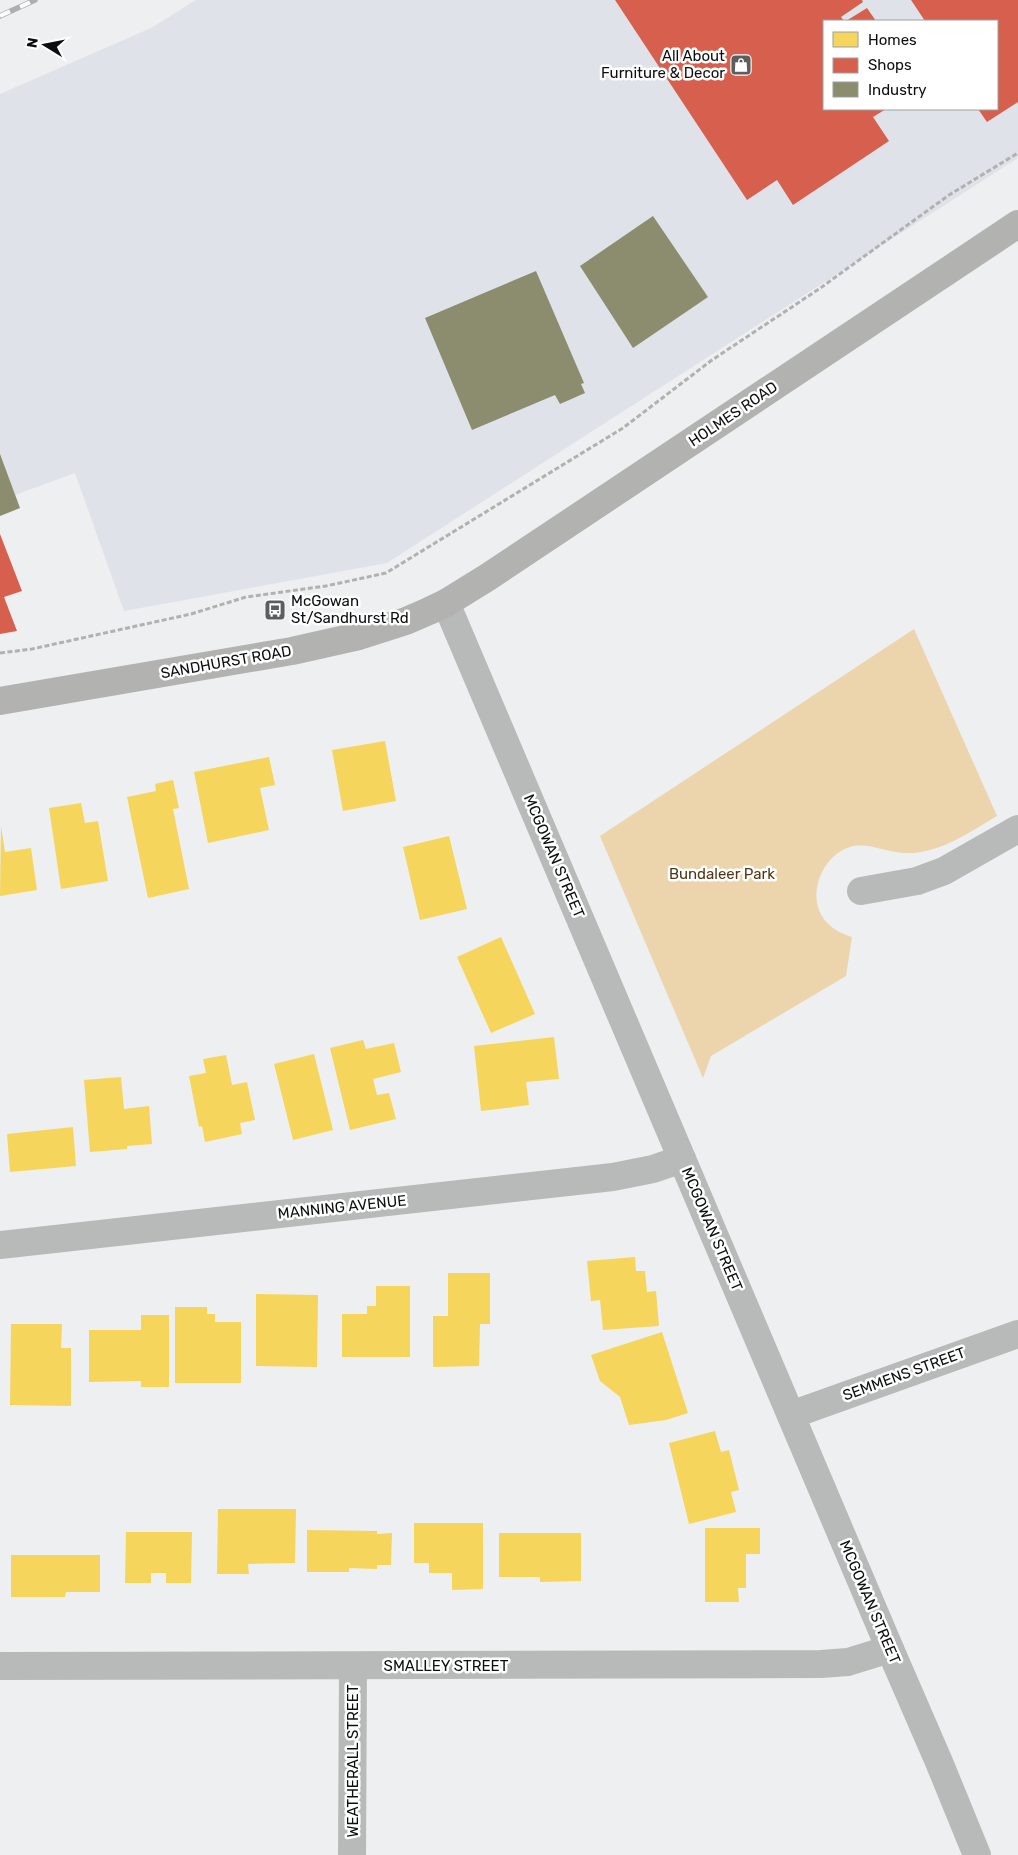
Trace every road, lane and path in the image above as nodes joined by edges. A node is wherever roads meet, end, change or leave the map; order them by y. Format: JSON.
{"nodes":[{"id":1,"x":1018,"y":153,"type":"edge"},
{"id":2,"x":1018,"y":224,"type":"edge"},
{"id":3,"x":446,"y":603,"type":"junction"},
{"id":4,"x":0,"y":653,"type":"edge"},
{"id":5,"x":0,"y":702,"type":"edge"},
{"id":6,"x":1018,"y":829,"type":"edge"},
{"id":7,"x":861,"y":891,"type":"dead end"},
{"id":8,"x":682,"y":1159,"type":"junction"},
{"id":9,"x":0,"y":1245,"type":"edge"},
{"id":10,"x":1018,"y":1334,"type":"edge"},
{"id":11,"x":791,"y":1415,"type":"junction"},
{"id":12,"x":890,"y":1649,"type":"junction"},
{"id":13,"x":0,"y":1666,"type":"edge"},
{"id":14,"x":353,"y":1666,"type":"junction"},
{"id":15,"x":352,"y":1855,"type":"edge"},
{"id":16,"x":977,"y":1855,"type":"edge"}],
"edges":[{"from":1,"to":4,"type":"path"},
{"from":2,"to":3,"type":"main road","name":"HOLMES ROAD"},
{"from":3,"to":5,"type":"main road","name":"SANDHURST ROAD"},
{"from":3,"to":8,"type":"street","name":"MCGOWAN STREET"},
{"from":6,"to":7,"type":"street"},
{"from":8,"to":9,"type":"street","name":"MANNING AVENUE"},
{"from":8,"to":11,"type":"street","name":"MCGOWAN STREET"},
{"from":10,"to":11,"type":"street","name":"SEMMENS STREET"},
{"from":11,"to":12,"type":"street","name":"MCGOWAN STREET"},
{"from":12,"to":14,"type":"street","name":"SMALLEY STREET"},
{"from":12,"to":16,"type":"street","name":"MCGOWAN STREET"},
{"from":13,"to":14,"type":"street","name":"SMALLEY STREET"},
{"from":14,"to":15,"type":"street","name":"WEATHERALL STREET"}]}
